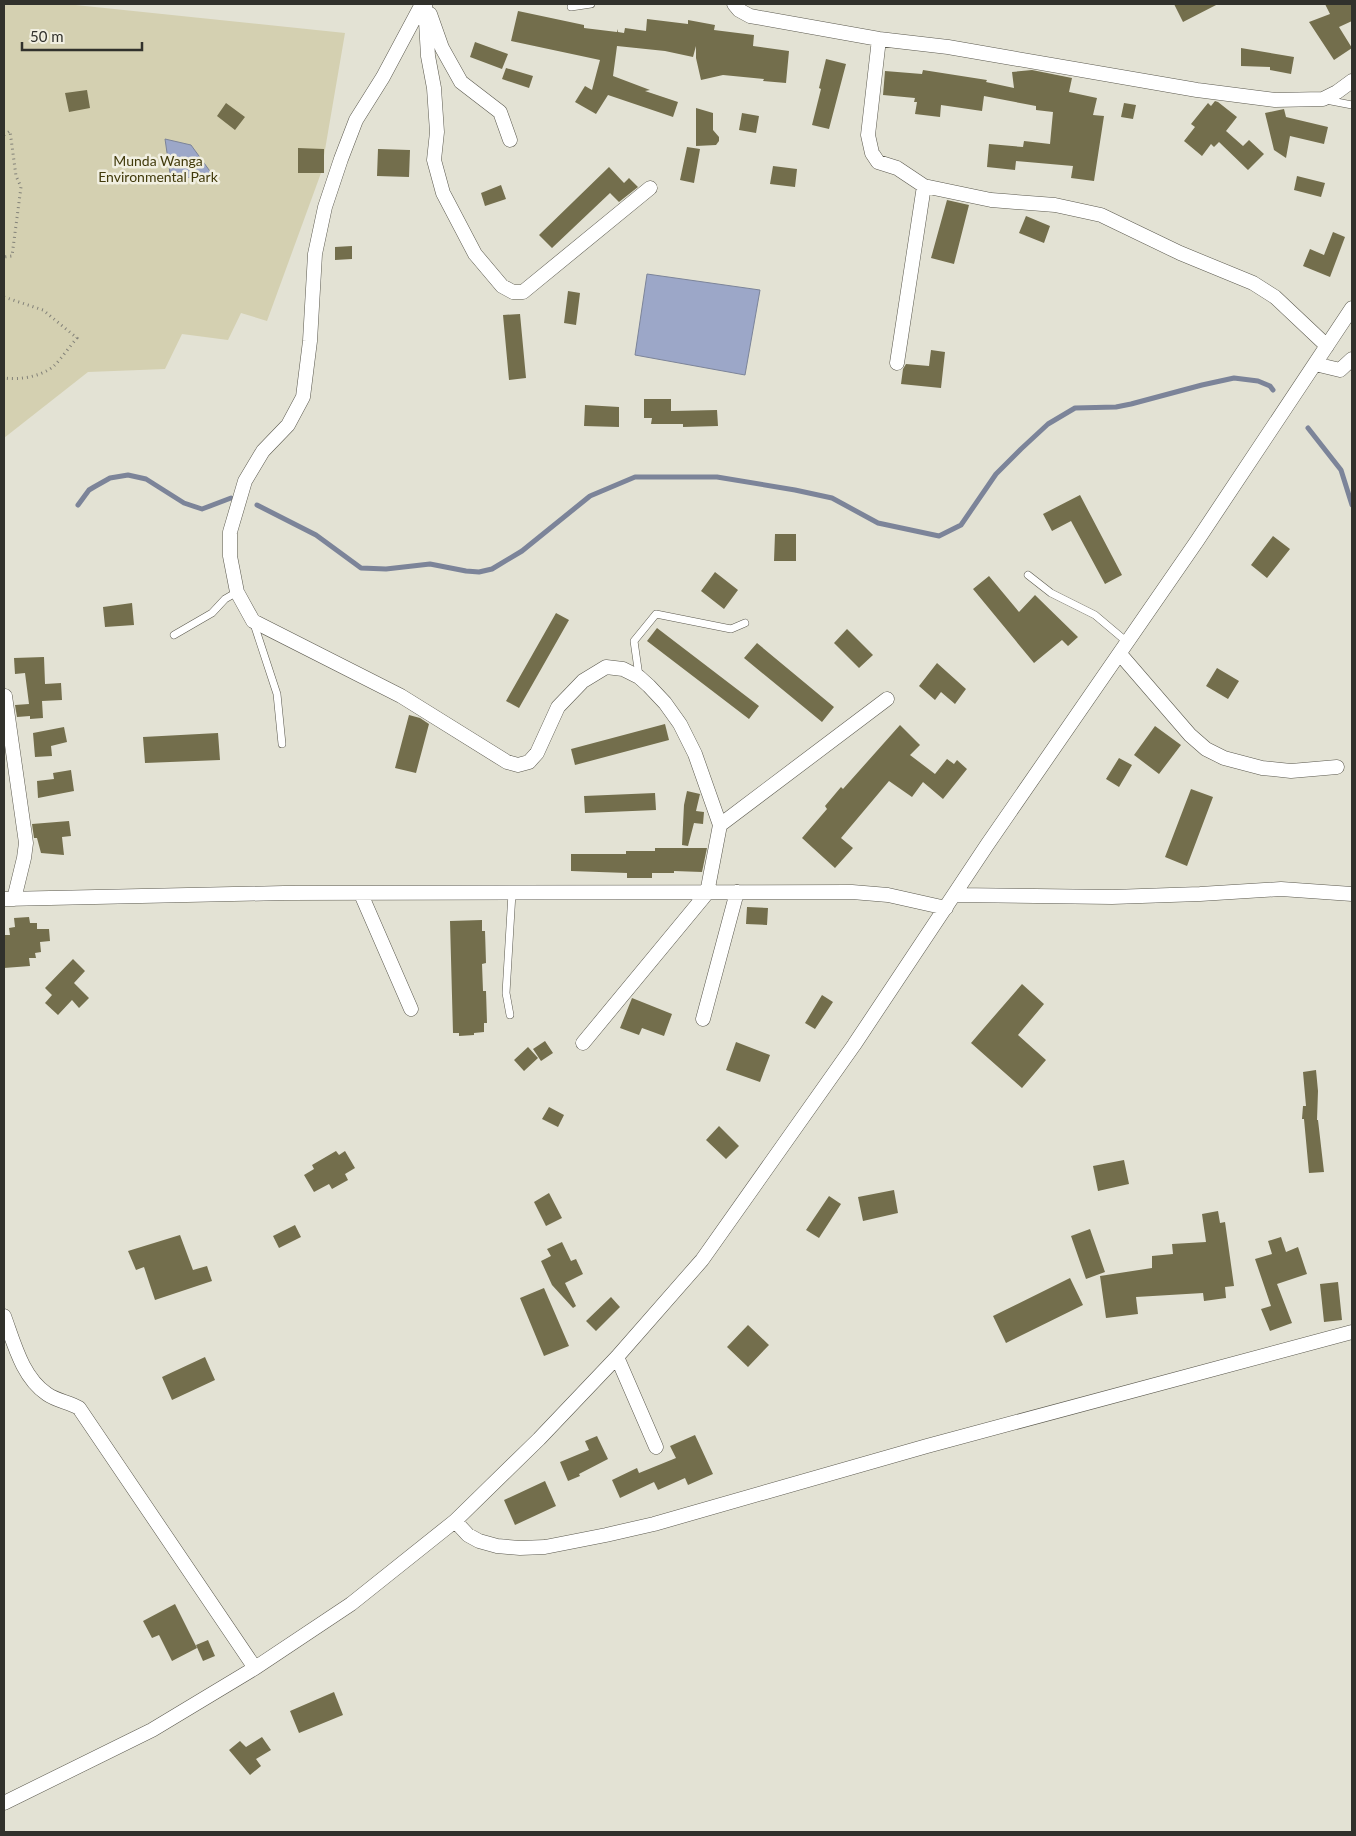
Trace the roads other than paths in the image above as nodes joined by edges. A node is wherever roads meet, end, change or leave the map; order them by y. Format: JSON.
{"nodes":[{"id":1,"x":424,"y":4,"type":"edge"},
{"id":2,"x":591,"y":4,"type":"edge"},
{"id":3,"x":734,"y":4,"type":"edge"},
{"id":4,"x":571,"y":7,"type":"dead end"},
{"id":5,"x":879,"y":39,"type":"junction"},
{"id":6,"x":1352,"y":82,"type":"edge"},
{"id":7,"x":1323,"y":99,"type":"junction"},
{"id":8,"x":1352,"y":105,"type":"edge"},
{"id":9,"x":510,"y":140,"type":"dead end"},
{"id":10,"x":924,"y":186,"type":"junction"},
{"id":11,"x":650,"y":188,"type":"dead end"},
{"id":12,"x":1352,"y":308,"type":"edge"},
{"id":13,"x":1327,"y":346,"type":"junction"},
{"id":14,"x":1352,"y":359,"type":"edge"},
{"id":15,"x":897,"y":363,"type":"dead end"},
{"id":16,"x":1315,"y":364,"type":"junction"},
{"id":17,"x":1346,"y":372,"type":"edge"},
{"id":18,"x":1028,"y":575,"type":"dead end"},
{"id":19,"x":237,"y":592,"type":"junction"},
{"id":20,"x":252,"y":621,"type":"junction"},
{"id":21,"x":745,"y":623,"type":"dead end"},
{"id":22,"x":174,"y":635,"type":"dead end"},
{"id":23,"x":1124,"y":648,"type":"junction"},
{"id":24,"x":639,"y":677,"type":"junction"},
{"id":25,"x":5,"y":696,"type":"edge"},
{"id":26,"x":887,"y":698,"type":"dead end"},
{"id":27,"x":282,"y":744,"type":"dead end"},
{"id":28,"x":1337,"y":767,"type":"dead end"},
{"id":29,"x":720,"y":825,"type":"junction"},
{"id":30,"x":736,"y":892,"type":"junction"},
{"id":31,"x":707,"y":893,"type":"junction"},
{"id":32,"x":361,"y":894,"type":"junction"},
{"id":33,"x":512,"y":894,"type":"junction"},
{"id":34,"x":1352,"y":894,"type":"edge"},
{"id":35,"x":955,"y":895,"type":"junction"},
{"id":36,"x":9,"y":899,"type":"edge"},
{"id":37,"x":946,"y":908,"type":"junction"},
{"id":38,"x":411,"y":1009,"type":"dead end"},
{"id":39,"x":510,"y":1015,"type":"dead end"},
{"id":40,"x":703,"y":1019,"type":"dead end"},
{"id":41,"x":583,"y":1043,"type":"dead end"},
{"id":42,"x":4,"y":1316,"type":"edge"},
{"id":43,"x":1352,"y":1332,"type":"edge"},
{"id":44,"x":617,"y":1357,"type":"junction"},
{"id":45,"x":656,"y":1447,"type":"dead end"},
{"id":46,"x":455,"y":1522,"type":"junction"},
{"id":47,"x":255,"y":1668,"type":"junction"},
{"id":48,"x":4,"y":1804,"type":"edge"}],
"edges":[{"from":1,"to":9,"type":"street"},
{"from":1,"to":11,"type":"street"},
{"from":1,"to":19,"type":"street"},
{"from":2,"to":4,"type":"lane"},
{"from":3,"to":5,"type":"street"},
{"from":5,"to":7,"type":"street"},
{"from":5,"to":10,"type":"street"},
{"from":6,"to":7,"type":"street"},
{"from":7,"to":8,"type":"lane"},
{"from":10,"to":13,"type":"street"},
{"from":10,"to":15,"type":"street"},
{"from":12,"to":13,"type":"street"},
{"from":13,"to":16,"type":"street"},
{"from":14,"to":17,"type":"street"},
{"from":16,"to":17,"type":"street"},
{"from":16,"to":23,"type":"street"},
{"from":18,"to":23,"type":"lane"},
{"from":19,"to":20,"type":"street"},
{"from":19,"to":22,"type":"lane"},
{"from":20,"to":24,"type":"street"},
{"from":20,"to":27,"type":"lane"},
{"from":21,"to":24,"type":"lane"},
{"from":23,"to":28,"type":"street"},
{"from":23,"to":35,"type":"street"},
{"from":24,"to":29,"type":"street"},
{"from":25,"to":36,"type":"street"},
{"from":26,"to":29,"type":"street"},
{"from":29,"to":31,"type":"street"},
{"from":30,"to":31,"type":"street"},
{"from":30,"to":37,"type":"street"},
{"from":30,"to":40,"type":"street"},
{"from":31,"to":33,"type":"street"},
{"from":31,"to":41,"type":"street"},
{"from":32,"to":33,"type":"street"},
{"from":32,"to":36,"type":"street"},
{"from":32,"to":38,"type":"street"},
{"from":33,"to":39,"type":"lane"},
{"from":34,"to":35,"type":"street"},
{"from":35,"to":37,"type":"street"},
{"from":37,"to":44,"type":"street"},
{"from":42,"to":47,"type":"street"},
{"from":43,"to":46,"type":"street"},
{"from":44,"to":45,"type":"street"},
{"from":44,"to":46,"type":"street"},
{"from":46,"to":47,"type":"street"},
{"from":47,"to":48,"type":"street"}]}
